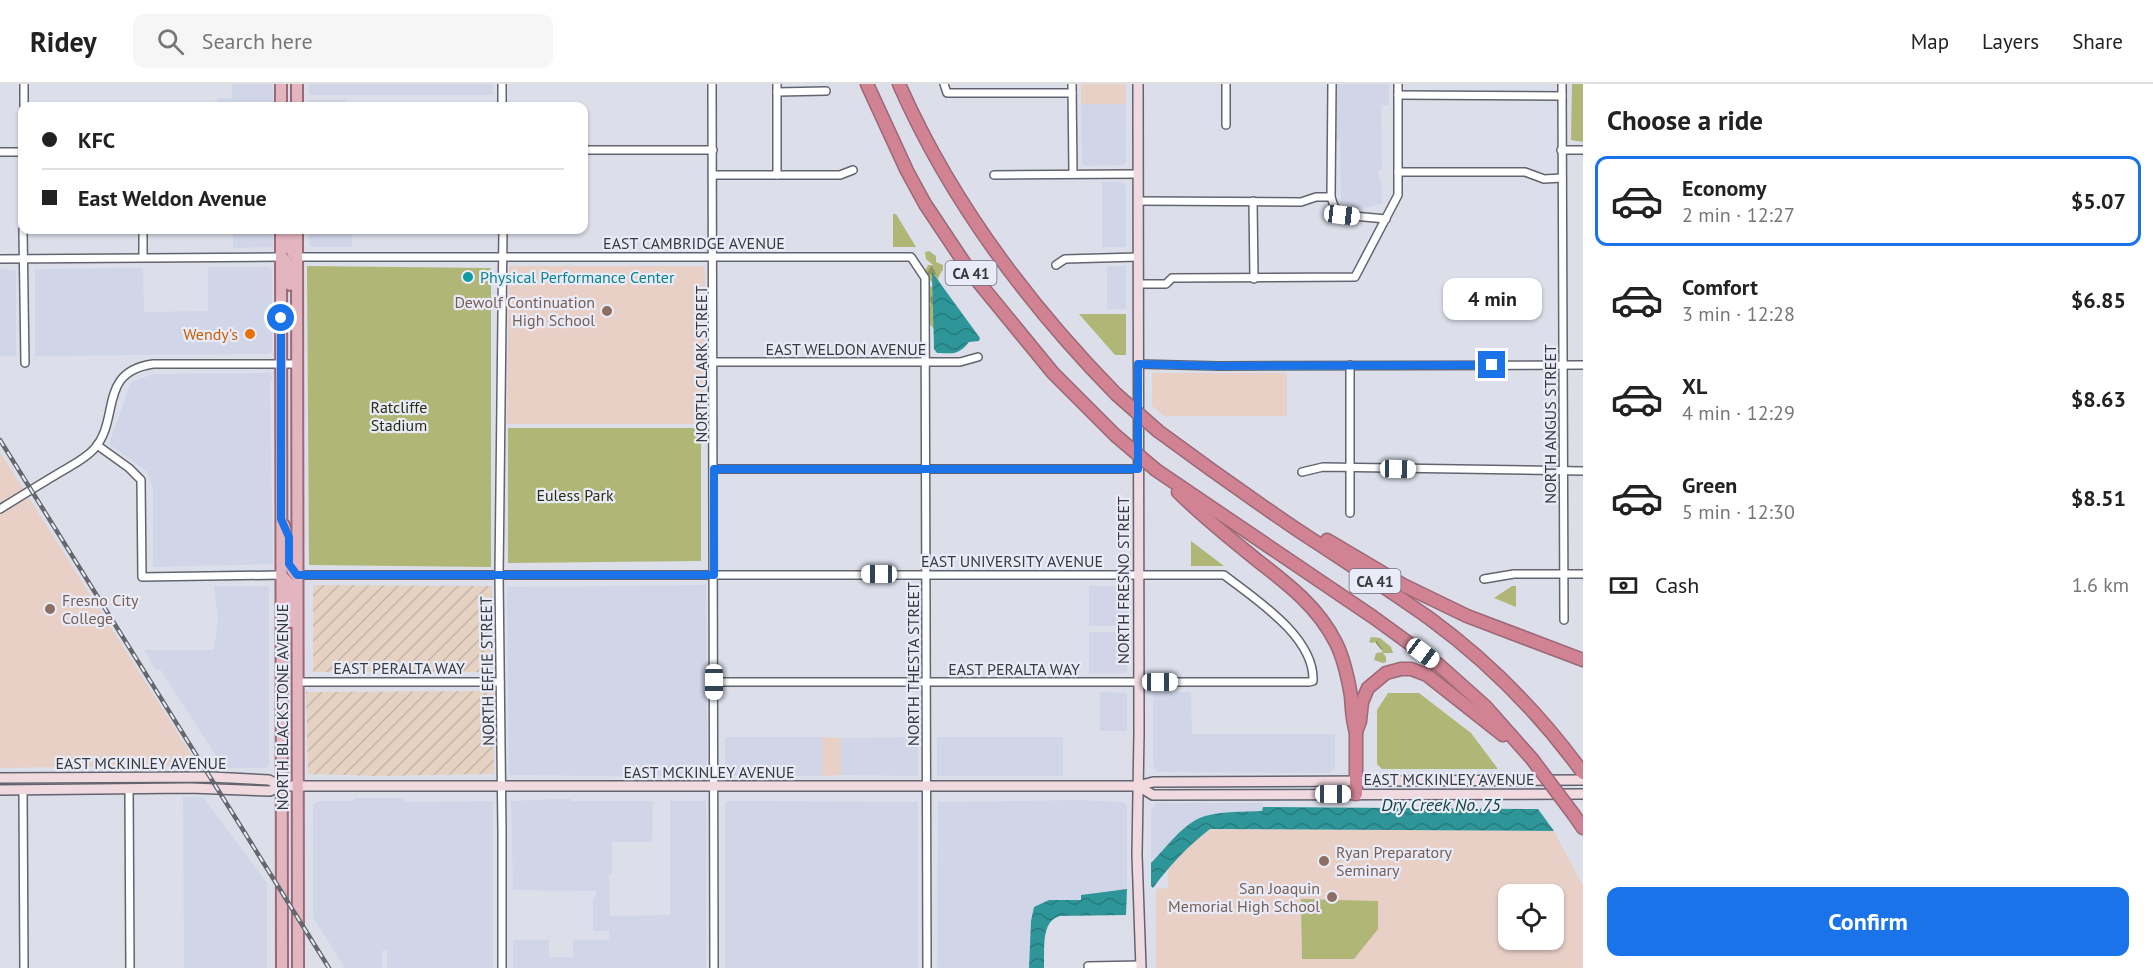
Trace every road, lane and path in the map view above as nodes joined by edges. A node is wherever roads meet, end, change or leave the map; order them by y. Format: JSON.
{"nodes":[{"id":1,"x":24,"y":84,"type":"edge"},
{"id":2,"x":281,"y":84,"type":"edge"},
{"id":3,"x":297,"y":84,"type":"edge"},
{"id":4,"x":502,"y":84,"type":"edge"},
{"id":5,"x":712,"y":84,"type":"edge"},
{"id":6,"x":867,"y":84,"type":"edge"},
{"id":7,"x":899,"y":84,"type":"edge"},
{"id":8,"x":944,"y":84,"type":"edge"},
{"id":9,"x":1072,"y":84,"type":"edge"},
{"id":10,"x":1138,"y":84,"type":"edge"},
{"id":11,"x":1226,"y":84,"type":"edge"},
{"id":12,"x":1332,"y":84,"type":"edge"},
{"id":13,"x":1398,"y":84,"type":"edge"},
{"id":14,"x":1562,"y":84,"type":"edge"},
{"id":15,"x":777,"y":88,"type":"edge"},
{"id":16,"x":826,"y":91,"type":"dead end"},
{"id":17,"x":1072,"y":93,"type":"junction"},
{"id":18,"x":1398,"y":95,"type":"junction"},
{"id":19,"x":1562,"y":96,"type":"junction"},
{"id":20,"x":24,"y":102,"type":"edge"},
{"id":21,"x":281,"y":102,"type":"edge"},
{"id":22,"x":297,"y":102,"type":"edge"},
{"id":23,"x":502,"y":102,"type":"edge"},
{"id":24,"x":1226,"y":125,"type":"dead end"},
{"id":25,"x":588,"y":150,"type":"edge"},
{"id":26,"x":713,"y":150,"type":"junction"},
{"id":27,"x":1561,"y":150,"type":"junction"},
{"id":28,"x":1583,"y":150,"type":"edge"},
{"id":29,"x":0,"y":152,"type":"edge"},
{"id":30,"x":18,"y":152,"type":"edge"},
{"id":31,"x":853,"y":170,"type":"dead end"},
{"id":32,"x":1398,"y":172,"type":"junction"},
{"id":33,"x":1073,"y":174,"type":"junction"},
{"id":34,"x":1137,"y":174,"type":"junction"},
{"id":35,"x":714,"y":175,"type":"junction"},
{"id":36,"x":777,"y":175,"type":"junction"},
{"id":37,"x":994,"y":175,"type":"dead end"},
{"id":38,"x":1562,"y":178,"type":"junction"},
{"id":39,"x":1331,"y":197,"type":"junction"},
{"id":40,"x":1138,"y":201,"type":"junction"},
{"id":41,"x":1253,"y":201,"type":"junction"},
{"id":42,"x":1386,"y":219,"type":"junction"},
{"id":43,"x":23,"y":234,"type":"edge"},
{"id":44,"x":143,"y":234,"type":"edge"},
{"id":45,"x":281,"y":234,"type":"edge"},
{"id":46,"x":289,"y":234,"type":"edge"},
{"id":47,"x":297,"y":234,"type":"edge"},
{"id":48,"x":502,"y":234,"type":"edge"},
{"id":49,"x":281,"y":256,"type":"junction"},
{"id":50,"x":714,"y":256,"type":"junction"},
{"id":51,"x":143,"y":257,"type":"junction"},
{"id":52,"x":297,"y":257,"type":"junction"},
{"id":53,"x":502,"y":257,"type":"junction"},
{"id":54,"x":911,"y":257,"type":"joint"},
{"id":55,"x":1138,"y":257,"type":"junction"},
{"id":56,"x":0,"y":259,"type":"edge"},
{"id":57,"x":23,"y":259,"type":"junction"},
{"id":58,"x":1056,"y":265,"type":"dead end"},
{"id":59,"x":1254,"y":279,"type":"junction"},
{"id":60,"x":1138,"y":284,"type":"junction"},
{"id":61,"x":297,"y":333,"type":"junction"},
{"id":62,"x":978,"y":357,"type":"dead end"},
{"id":63,"x":714,"y":362,"type":"junction"},
{"id":64,"x":25,"y":363,"type":"dead end"},
{"id":65,"x":926,"y":363,"type":"junction"},
{"id":66,"x":281,"y":364,"type":"junction"},
{"id":67,"x":297,"y":364,"type":"junction"},
{"id":68,"x":1138,"y":364,"type":"junction"},
{"id":69,"x":1350,"y":365,"type":"junction"},
{"id":70,"x":1564,"y":365,"type":"junction"},
{"id":71,"x":1583,"y":365,"type":"edge"},
{"id":72,"x":97,"y":445,"type":"junction"},
{"id":73,"x":1350,"y":468,"type":"junction"},
{"id":74,"x":714,"y":469,"type":"junction"},
{"id":75,"x":927,"y":469,"type":"junction"},
{"id":76,"x":1138,"y":469,"type":"junction"},
{"id":77,"x":1156,"y":470,"type":"junction"},
{"id":78,"x":1212,"y":471,"type":"junction"},
{"id":79,"x":1564,"y":471,"type":"junction"},
{"id":80,"x":1583,"y":471,"type":"edge"},
{"id":81,"x":1302,"y":472,"type":"dead end"},
{"id":82,"x":0,"y":509,"type":"edge"},
{"id":83,"x":1350,"y":513,"type":"dead end"},
{"id":84,"x":281,"y":519,"type":"junction"},
{"id":85,"x":927,"y":574,"type":"junction"},
{"id":86,"x":1564,"y":574,"type":"junction"},
{"id":87,"x":1583,"y":574,"type":"edge"},
{"id":88,"x":281,"y":575,"type":"junction"},
{"id":89,"x":297,"y":575,"type":"junction"},
{"id":90,"x":714,"y":575,"type":"junction"},
{"id":91,"x":1138,"y":575,"type":"junction"},
{"id":92,"x":499,"y":576,"type":"junction"},
{"id":93,"x":1484,"y":579,"type":"dead end"},
{"id":94,"x":281,"y":596,"type":"junction"},
{"id":95,"x":1564,"y":620,"type":"dead end"},
{"id":96,"x":297,"y":658,"type":"junction"},
{"id":97,"x":1583,"y":660,"type":"edge"},
{"id":98,"x":927,"y":681,"type":"junction"},
{"id":99,"x":1313,"y":681,"type":"joint"},
{"id":100,"x":297,"y":682,"type":"junction"},
{"id":101,"x":501,"y":682,"type":"junction"},
{"id":102,"x":714,"y":682,"type":"junction"},
{"id":103,"x":1138,"y":683,"type":"junction"},
{"id":104,"x":1356,"y":732,"type":"junction"},
{"id":105,"x":1532,"y":759,"type":"junction"},
{"id":106,"x":1583,"y":773,"type":"edge"},
{"id":107,"x":189,"y":776,"type":"junction"},
{"id":108,"x":128,"y":777,"type":"junction"},
{"id":109,"x":0,"y":778,"type":"edge"},
{"id":110,"x":1583,"y":780,"type":"edge"},
{"id":111,"x":1356,"y":781,"type":"junction"},
{"id":112,"x":281,"y":786,"type":"junction"},
{"id":113,"x":297,"y":786,"type":"junction"},
{"id":114,"x":1138,"y":786,"type":"junction"},
{"id":115,"x":502,"y":787,"type":"junction"},
{"id":116,"x":927,"y":787,"type":"junction"},
{"id":117,"x":714,"y":788,"type":"junction"},
{"id":118,"x":129,"y":789,"type":"junction"},
{"id":119,"x":0,"y":790,"type":"edge"},
{"id":120,"x":23,"y":790,"type":"junction"},
{"id":121,"x":1356,"y":794,"type":"junction"},
{"id":122,"x":1583,"y":794,"type":"edge"},
{"id":123,"x":1583,"y":828,"type":"edge"},
{"id":124,"x":1088,"y":966,"type":"dead end"},
{"id":125,"x":1141,"y":967,"type":"edge"},
{"id":126,"x":24,"y":968,"type":"edge"},
{"id":127,"x":130,"y":968,"type":"edge"},
{"id":128,"x":282,"y":968,"type":"edge"},
{"id":129,"x":298,"y":968,"type":"edge"},
{"id":130,"x":502,"y":968,"type":"edge"},
{"id":131,"x":714,"y":968,"type":"edge"},
{"id":132,"x":927,"y":968,"type":"edge"}],
"edges":[{"from":1,"to":20,"type":"street"},
{"from":2,"to":21,"type":"main road"},
{"from":3,"to":22,"type":"main road"},
{"from":4,"to":23,"type":"street"},
{"from":5,"to":26,"type":"street","name":"NORTH CLARK STREET"},
{"from":6,"to":77,"type":"highway","number":"CA 41","bridge":true},
{"from":7,"to":78,"type":"highway","number":"CA 41","bridge":true},
{"from":8,"to":17,"type":"street"},
{"from":9,"to":17,"type":"street"},
{"from":10,"to":34,"type":"main road","name":"NORTH FRESNO STREET"},
{"from":11,"to":24,"type":"street"},
{"from":12,"to":39,"type":"street"},
{"from":13,"to":18,"type":"street"},
{"from":14,"to":19,"type":"street","name":"NORTH ANGUS STREET"},
{"from":15,"to":16,"type":"street"},
{"from":15,"to":36,"type":"street"},
{"from":17,"to":33,"type":"street"},
{"from":18,"to":19,"type":"street"},
{"from":18,"to":32,"type":"street"},
{"from":19,"to":27,"type":"street","name":"NORTH ANGUS STREET"},
{"from":25,"to":26,"type":"street"},
{"from":26,"to":35,"type":"street","name":"NORTH CLARK STREET"},
{"from":27,"to":28,"type":"street"},
{"from":27,"to":38,"type":"street","name":"NORTH ANGUS STREET"},
{"from":29,"to":30,"type":"street"},
{"from":31,"to":36,"type":"street"},
{"from":32,"to":38,"type":"street"},
{"from":32,"to":42,"type":"street"},
{"from":33,"to":34,"type":"street"},
{"from":33,"to":37,"type":"street"},
{"from":34,"to":40,"type":"main road","name":"NORTH FRESNO STREET"},
{"from":35,"to":36,"type":"street"},
{"from":35,"to":50,"type":"street","name":"NORTH CLARK STREET"},
{"from":38,"to":70,"type":"street","name":"NORTH ANGUS STREET"},
{"from":39,"to":41,"type":"street"},
{"from":39,"to":42,"type":"street"},
{"from":40,"to":41,"type":"street"},
{"from":40,"to":55,"type":"main road","name":"NORTH FRESNO STREET"},
{"from":41,"to":59,"type":"street"},
{"from":42,"to":59,"type":"street"},
{"from":43,"to":57,"type":"street"},
{"from":44,"to":51,"type":"street"},
{"from":45,"to":49,"type":"main road","name":"NORTH BLACKSTONE AVENUE"},
{"from":46,"to":52,"type":"main road"},
{"from":47,"to":52,"type":"main road","name":"NORTH BLACKSTONE AVENUE"},
{"from":48,"to":53,"type":"street","name":"NORTH EFFIE STREET"},
{"from":49,"to":51,"type":"street"},
{"from":49,"to":61,"type":"main road"},
{"from":49,"to":66,"type":"main road","name":"NORTH BLACKSTONE AVENUE"},
{"from":50,"to":53,"type":"street","name":"EAST CAMBRIDGE AVENUE"},
{"from":50,"to":54,"type":"street","name":"EAST CAMBRIDGE AVENUE"},
{"from":50,"to":63,"type":"street","name":"NORTH CLARK STREET"},
{"from":51,"to":57,"type":"street"},
{"from":52,"to":53,"type":"street","name":"EAST CAMBRIDGE AVENUE"},
{"from":52,"to":61,"type":"main road","name":"NORTH BLACKSTONE AVENUE"},
{"from":53,"to":92,"type":"street","name":"NORTH EFFIE STREET"},
{"from":54,"to":65,"type":"street","name":"NORTH THESTA STREET"},
{"from":55,"to":58,"type":"street"},
{"from":55,"to":60,"type":"main road","name":"NORTH FRESNO STREET"},
{"from":56,"to":57,"type":"street"},
{"from":57,"to":64,"type":"street"},
{"from":59,"to":60,"type":"street"},
{"from":60,"to":68,"type":"main road","name":"NORTH FRESNO STREET"},
{"from":61,"to":67,"type":"main road","name":"NORTH BLACKSTONE AVENUE"},
{"from":62,"to":65,"type":"street","name":"EAST WELDON AVENUE"},
{"from":63,"to":65,"type":"street","name":"EAST WELDON AVENUE"},
{"from":63,"to":74,"type":"street","name":"NORTH CLARK STREET"},
{"from":65,"to":75,"type":"street","name":"NORTH THESTA STREET"},
{"from":66,"to":67,"type":"street"},
{"from":66,"to":72,"type":"street"},
{"from":66,"to":84,"type":"main road","name":"NORTH BLACKSTONE AVENUE"},
{"from":67,"to":89,"type":"main road","name":"NORTH BLACKSTONE AVENUE"},
{"from":68,"to":69,"type":"street"},
{"from":68,"to":76,"type":"main road","name":"NORTH FRESNO STREET"},
{"from":69,"to":70,"type":"street"},
{"from":69,"to":73,"type":"street"},
{"from":70,"to":71,"type":"street"},
{"from":70,"to":79,"type":"street","name":"NORTH ANGUS STREET"},
{"from":72,"to":82,"type":"street"},
{"from":72,"to":88,"type":"street"},
{"from":73,"to":79,"type":"street"},
{"from":73,"to":81,"type":"street"},
{"from":73,"to":83,"type":"street"},
{"from":74,"to":75,"type":"street"},
{"from":74,"to":90,"type":"street","name":"NORTH CLARK STREET"},
{"from":75,"to":76,"type":"street"},
{"from":75,"to":85,"type":"street","name":"NORTH THESTA STREET"},
{"from":76,"to":91,"type":"main road","name":"NORTH FRESNO STREET"},
{"from":77,"to":104,"type":"highway"},
{"from":77,"to":105,"type":"highway","number":"CA 41"},
{"from":78,"to":97,"type":"highway"},
{"from":78,"to":106,"type":"highway","number":"CA 41"},
{"from":79,"to":80,"type":"street"},
{"from":79,"to":86,"type":"street","name":"NORTH ANGUS STREET"},
{"from":84,"to":88,"type":"main road","name":"NORTH BLACKSTONE AVENUE"},
{"from":84,"to":89,"type":"main road"},
{"from":85,"to":90,"type":"street","name":"EAST UNIVERSITY AVENUE"},
{"from":85,"to":91,"type":"street","name":"EAST UNIVERSITY AVENUE"},
{"from":85,"to":98,"type":"street","name":"NORTH THESTA STREET"},
{"from":86,"to":87,"type":"street"},
{"from":86,"to":93,"type":"street"},
{"from":86,"to":95,"type":"street","name":"NORTH ANGUS STREET"},
{"from":88,"to":94,"type":"main road","name":"NORTH BLACKSTONE AVENUE"},
{"from":88,"to":96,"type":"main road"},
{"from":89,"to":92,"type":"street","name":"EAST UNIVERSITY AVENUE"},
{"from":89,"to":96,"type":"main road","name":"NORTH BLACKSTONE AVENUE"},
{"from":90,"to":92,"type":"street","name":"EAST UNIVERSITY AVENUE"},
{"from":90,"to":102,"type":"street","name":"NORTH CLARK STREET"},
{"from":91,"to":99,"type":"street","name":"EAST UNIVERSITY AVENUE"},
{"from":91,"to":103,"type":"main road","name":"NORTH FRESNO STREET"},
{"from":92,"to":101,"type":"street","name":"NORTH EFFIE STREET"},
{"from":94,"to":100,"type":"main road"},
{"from":94,"to":112,"type":"main road","name":"NORTH BLACKSTONE AVENUE"},
{"from":96,"to":100,"type":"main road","name":"NORTH BLACKSTONE AVENUE"},
{"from":98,"to":102,"type":"street","name":"EAST PERALTA WAY"},
{"from":98,"to":103,"type":"street","name":"EAST PERALTA WAY"},
{"from":98,"to":116,"type":"street","name":"NORTH THESTA STREET"},
{"from":99,"to":103,"type":"street","name":"EAST PERALTA WAY"},
{"from":100,"to":101,"type":"street","name":"EAST PERALTA WAY"},
{"from":100,"to":113,"type":"main road","name":"NORTH BLACKSTONE AVENUE"},
{"from":101,"to":115,"type":"street","name":"NORTH EFFIE STREET"},
{"from":102,"to":117,"type":"street","name":"NORTH CLARK STREET"},
{"from":103,"to":114,"type":"main road","name":"NORTH FRESNO STREET"},
{"from":104,"to":105,"type":"highway"},
{"from":104,"to":111,"type":"highway"},
{"from":105,"to":123,"type":"highway","number":"CA 41","bridge":true},
{"from":107,"to":108,"type":"main road","name":"EAST MCKINLEY AVENUE"},
{"from":107,"to":112,"type":"main road","name":"EAST MCKINLEY AVENUE"},
{"from":107,"to":118,"type":"main road"},
{"from":108,"to":109,"type":"main road","name":"EAST MCKINLEY AVENUE"},
{"from":108,"to":120,"type":"main road"},
{"from":110,"to":111,"type":"main road","name":"EAST MCKINLEY AVENUE"},
{"from":111,"to":114,"type":"main road","name":"EAST MCKINLEY AVENUE"},
{"from":111,"to":121,"type":"highway"},
{"from":112,"to":113,"type":"main road","name":"EAST MCKINLEY AVENUE"},
{"from":112,"to":118,"type":"main road","name":"EAST MCKINLEY AVENUE"},
{"from":112,"to":128,"type":"main road","name":"NORTH BLACKSTONE AVENUE"},
{"from":113,"to":115,"type":"main road","name":"EAST MCKINLEY AVENUE"},
{"from":113,"to":129,"type":"main road","name":"NORTH BLACKSTONE AVENUE"},
{"from":114,"to":116,"type":"main road","name":"EAST MCKINLEY AVENUE"},
{"from":114,"to":121,"type":"main road","name":"EAST MCKINLEY AVENUE"},
{"from":114,"to":125,"type":"main road","name":"NORTH FRESNO STREET"},
{"from":115,"to":117,"type":"main road","name":"EAST MCKINLEY AVENUE"},
{"from":115,"to":130,"type":"street","name":"NORTH EFFIE STREET"},
{"from":116,"to":117,"type":"main road","name":"EAST MCKINLEY AVENUE"},
{"from":116,"to":132,"type":"street","name":"NORTH THESTA STREET"},
{"from":117,"to":131,"type":"street","name":"NORTH CLARK STREET"},
{"from":118,"to":120,"type":"main road","name":"EAST MCKINLEY AVENUE"},
{"from":118,"to":127,"type":"street"},
{"from":119,"to":120,"type":"main road","name":"EAST MCKINLEY AVENUE"},
{"from":120,"to":126,"type":"street"},
{"from":121,"to":122,"type":"main road","name":"EAST MCKINLEY AVENUE"},
{"from":124,"to":125,"type":"street"}]}
